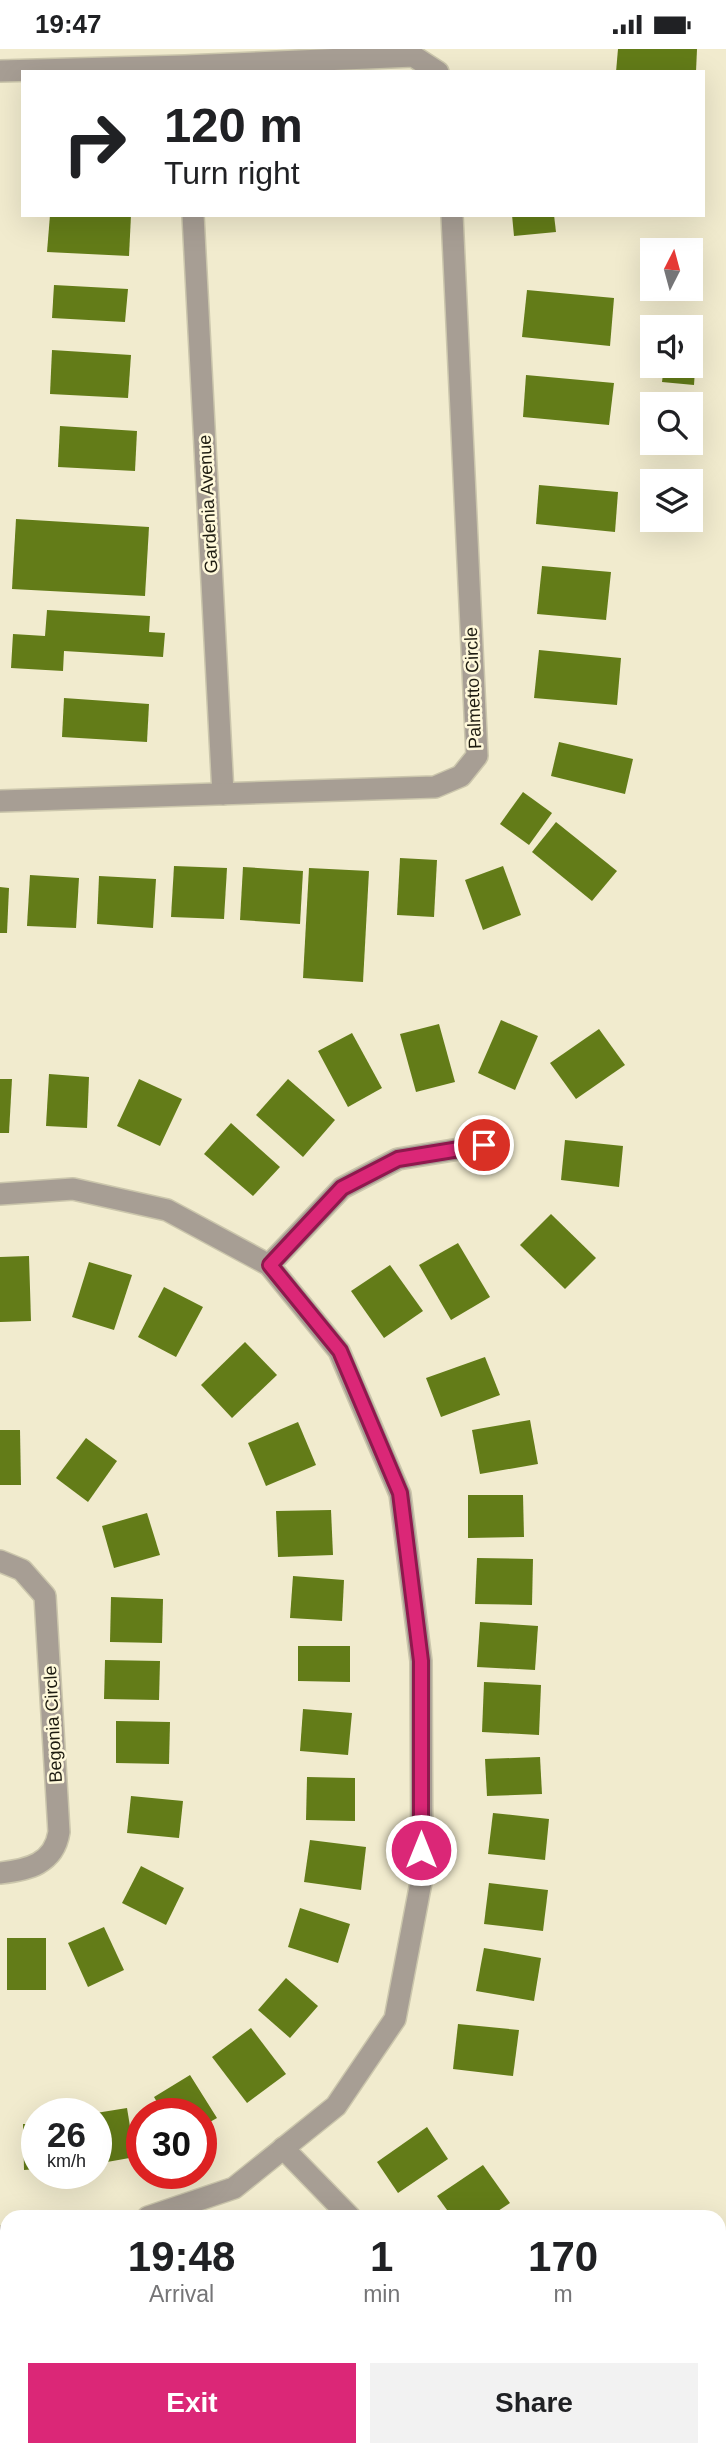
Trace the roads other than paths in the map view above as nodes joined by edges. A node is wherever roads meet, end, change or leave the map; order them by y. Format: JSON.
{"nodes":[{"id":1,"x":185,"y":69,"type":"edge"},
{"id":2,"x":92,"y":70,"type":"edge"},
{"id":3,"x":435,"y":70,"type":"edge"},
{"id":4,"x":0,"y":71,"type":"edge"},
{"id":5,"x":21,"y":71,"type":"edge"},
{"id":6,"x":193,"y":217,"type":"edge"},
{"id":7,"x":452,"y":217,"type":"edge"},
{"id":8,"x":222,"y":794,"type":"junction"},
{"id":9,"x":0,"y":801,"type":"edge"},
{"id":10,"x":484,"y":1145,"type":"dead end"},
{"id":11,"x":0,"y":1194,"type":"edge"},
{"id":12,"x":270,"y":1265,"type":"junction"},
{"id":13,"x":0,"y":1562,"type":"edge"},
{"id":14,"x":0,"y":1873,"type":"edge"},
{"id":15,"x":284,"y":2148,"type":"junction"},
{"id":16,"x":169,"y":2210,"type":"edge"},
{"id":17,"x":343,"y":2210,"type":"edge"}],
"edges":[{"from":1,"to":2,"type":"street"},
{"from":1,"to":3,"type":"street"},
{"from":4,"to":5,"type":"street"},
{"from":6,"to":8,"type":"street","name":"Gardenia Avenue"},
{"from":7,"to":8,"type":"street","name":"Palmetto Circle"},
{"from":8,"to":9,"type":"street","name":"Palmetto Circle"},
{"from":10,"to":12,"type":"street"},
{"from":11,"to":12,"type":"street"},
{"from":12,"to":15,"type":"street"},
{"from":13,"to":14,"type":"street","name":"Begonia Circle"},
{"from":15,"to":16,"type":"street"},
{"from":15,"to":17,"type":"street"}]}
